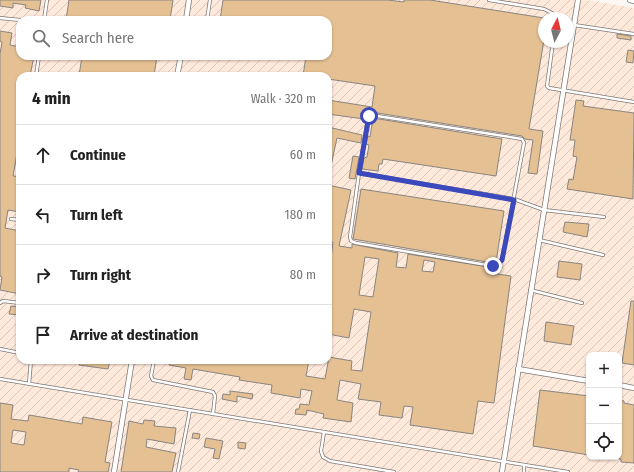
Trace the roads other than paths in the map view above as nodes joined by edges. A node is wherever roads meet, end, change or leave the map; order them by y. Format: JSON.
{"nodes":[{"id":1,"x":47,"y":0,"type":"edge"},
{"id":2,"x":189,"y":0,"type":"edge"},
{"id":3,"x":210,"y":0,"type":"edge"},
{"id":4,"x":489,"y":0,"type":"edge"},
{"id":5,"x":578,"y":0,"type":"edge"},
{"id":6,"x":630,"y":0,"type":"edge"},
{"id":7,"x":634,"y":1,"type":"edge"},
{"id":8,"x":550,"y":12,"type":"edge"},
{"id":9,"x":45,"y":16,"type":"edge"},
{"id":10,"x":187,"y":16,"type":"edge"},
{"id":11,"x":208,"y":16,"type":"edge"},
{"id":12,"x":0,"y":18,"type":"edge"},
{"id":13,"x":16,"y":20,"type":"edge"},
{"id":14,"x":574,"y":25,"type":"joint"},
{"id":15,"x":634,"y":34,"type":"edge"},
{"id":16,"x":552,"y":48,"type":"edge"},
{"id":17,"x":570,"y":48,"type":"edge"},
{"id":18,"x":38,"y":60,"type":"edge"},
{"id":19,"x":180,"y":60,"type":"edge"},
{"id":20,"x":37,"y":72,"type":"edge"},
{"id":21,"x":178,"y":72,"type":"edge"},
{"id":22,"x":563,"y":91,"type":"junction"},
{"id":23,"x":634,"y":102,"type":"edge"},
{"id":24,"x":359,"y":173,"type":"junction"},
{"id":25,"x":514,"y":200,"type":"junction"},
{"id":26,"x":544,"y":210,"type":"junction"},
{"id":27,"x":604,"y":217,"type":"dead end"},
{"id":28,"x":11,"y":219,"type":"dead end"},
{"id":29,"x":16,"y":220,"type":"edge"},
{"id":30,"x":539,"y":240,"type":"junction"},
{"id":31,"x":603,"y":255,"type":"dead end"},
{"id":32,"x":530,"y":290,"type":"junction"},
{"id":33,"x":0,"y":303,"type":"edge"},
{"id":34,"x":16,"y":303,"type":"edge"},
{"id":35,"x":582,"y":303,"type":"dead end"},
{"id":36,"x":0,"y":349,"type":"edge"},
{"id":37,"x":16,"y":351,"type":"edge"},
{"id":38,"x":30,"y":364,"type":"edge"},
{"id":39,"x":131,"y":364,"type":"edge"},
{"id":40,"x":153,"y":364,"type":"edge"},
{"id":41,"x":518,"y":369,"type":"junction"},
{"id":42,"x":0,"y":379,"type":"edge"},
{"id":43,"x":586,"y":380,"type":"edge"},
{"id":44,"x":28,"y":384,"type":"junction"},
{"id":45,"x":622,"y":386,"type":"edge"},
{"id":46,"x":634,"y":388,"type":"edge"},
{"id":47,"x":126,"y":400,"type":"junction"},
{"id":48,"x":190,"y":410,"type":"junction"},
{"id":49,"x":213,"y":414,"type":"junction"},
{"id":50,"x":324,"y":432,"type":"junction"},
{"id":51,"x":504,"y":462,"type":"junction"},
{"id":52,"x":524,"y":465,"type":"junction"},
{"id":53,"x":114,"y":472,"type":"edge"},
{"id":54,"x":178,"y":472,"type":"edge"},
{"id":55,"x":394,"y":472,"type":"edge"},
{"id":56,"x":502,"y":472,"type":"edge"},
{"id":57,"x":524,"y":472,"type":"edge"},
{"id":58,"x":568,"y":472,"type":"edge"}],
"edges":[{"from":1,"to":9,"type":"lane"},
{"from":2,"to":10,"type":"street"},
{"from":3,"to":11,"type":"lane"},
{"from":4,"to":8,"type":"lane"},
{"from":5,"to":14,"type":"street"},
{"from":6,"to":7,"type":"street"},
{"from":12,"to":13,"type":"lane"},
{"from":14,"to":15,"type":"lane"},
{"from":16,"to":22,"type":"lane"},
{"from":17,"to":22,"type":"street"},
{"from":18,"to":20,"type":"lane"},
{"from":19,"to":21,"type":"street"},
{"from":22,"to":23,"type":"lane"},
{"from":22,"to":26,"type":"street"},
{"from":24,"to":25,"type":"lane"},
{"from":24,"to":25,"type":"lane"},
{"from":24,"to":25,"type":"lane"},
{"from":25,"to":26,"type":"lane"},
{"from":26,"to":27,"type":"lane"},
{"from":26,"to":30,"type":"street"},
{"from":28,"to":29,"type":"lane"},
{"from":30,"to":31,"type":"lane"},
{"from":30,"to":32,"type":"street"},
{"from":32,"to":35,"type":"lane"},
{"from":32,"to":41,"type":"street"},
{"from":33,"to":34,"type":"lane"},
{"from":36,"to":37,"type":"lane"},
{"from":38,"to":44,"type":"lane"},
{"from":39,"to":47,"type":"street"},
{"from":40,"to":49,"type":"lane"},
{"from":41,"to":43,"type":"street"},
{"from":41,"to":51,"type":"street"},
{"from":42,"to":44,"type":"lane"},
{"from":44,"to":47,"type":"lane"},
{"from":45,"to":46,"type":"street"},
{"from":47,"to":48,"type":"lane"},
{"from":47,"to":53,"type":"street"},
{"from":48,"to":49,"type":"lane"},
{"from":48,"to":54,"type":"lane"},
{"from":49,"to":50,"type":"lane"},
{"from":50,"to":51,"type":"lane"},
{"from":50,"to":55,"type":"lane"},
{"from":51,"to":52,"type":"lane"},
{"from":51,"to":56,"type":"street"},
{"from":52,"to":57,"type":"lane"},
{"from":52,"to":58,"type":"lane"}]}
